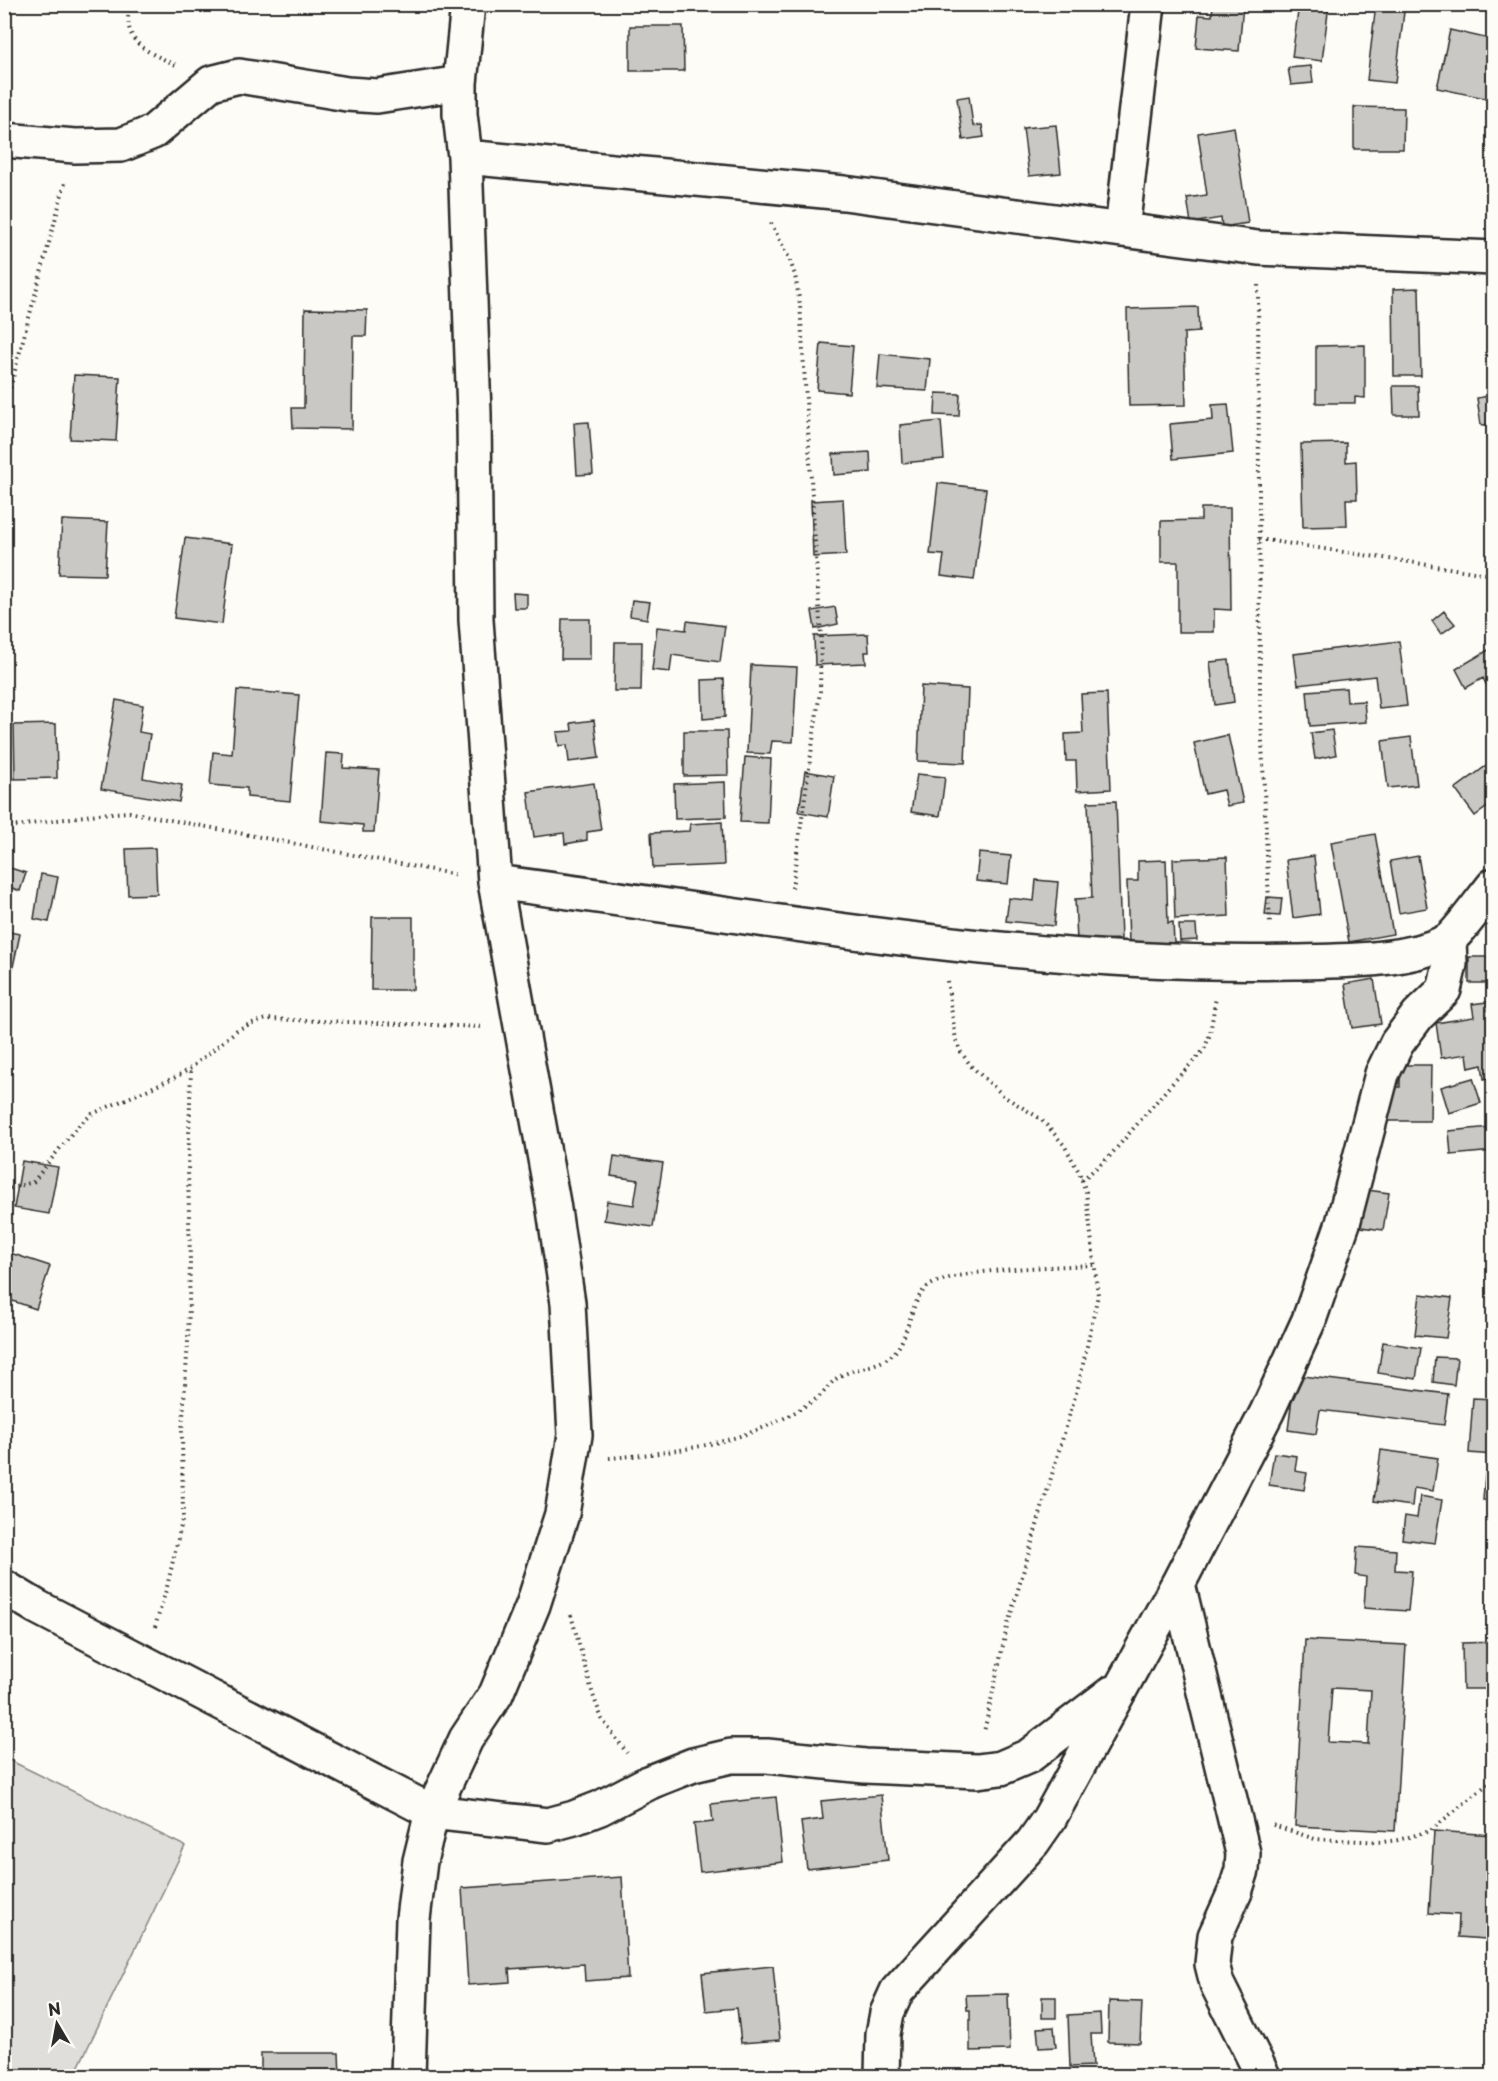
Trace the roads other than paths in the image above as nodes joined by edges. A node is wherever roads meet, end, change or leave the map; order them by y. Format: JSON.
{"nodes":[{"id":1,"x":468,"y":4,"type":"edge"},
{"id":2,"x":1148,"y":4,"type":"edge"},
{"id":3,"x":460,"y":83,"type":"junction"},
{"id":4,"x":4,"y":140,"type":"edge"},
{"id":5,"x":465,"y":157,"type":"junction"},
{"id":6,"x":1122,"y":230,"type":"junction"},
{"id":7,"x":1494,"y":258,"type":"edge"},
{"id":8,"x":495,"y":882,"type":"junction"},
{"id":9,"x":1494,"y":885,"type":"edge"},
{"id":10,"x":1449,"y":940,"type":"junction"},
{"id":11,"x":1178,"y":1584,"type":"junction"},
{"id":12,"x":4,"y":1587,"type":"edge"},
{"id":13,"x":1122,"y":1685,"type":"junction"},
{"id":14,"x":432,"y":1812,"type":"junction"},
{"id":15,"x":408,"y":2076,"type":"edge"},
{"id":16,"x":882,"y":2076,"type":"edge"},
{"id":17,"x":1263,"y":2076,"type":"edge"}],
"edges":[{"from":1,"to":3,"type":"street"},
{"from":2,"to":6,"type":"street"},
{"from":3,"to":4,"type":"street"},
{"from":3,"to":5,"type":"street"},
{"from":5,"to":6,"type":"street"},
{"from":5,"to":8,"type":"street"},
{"from":6,"to":7,"type":"street"},
{"from":8,"to":10,"type":"street"},
{"from":8,"to":14,"type":"street"},
{"from":9,"to":10,"type":"street"},
{"from":10,"to":11,"type":"street"},
{"from":11,"to":13,"type":"street"},
{"from":11,"to":17,"type":"street"},
{"from":12,"to":14,"type":"street"},
{"from":13,"to":14,"type":"street"},
{"from":13,"to":16,"type":"street"},
{"from":14,"to":15,"type":"street"}]}
